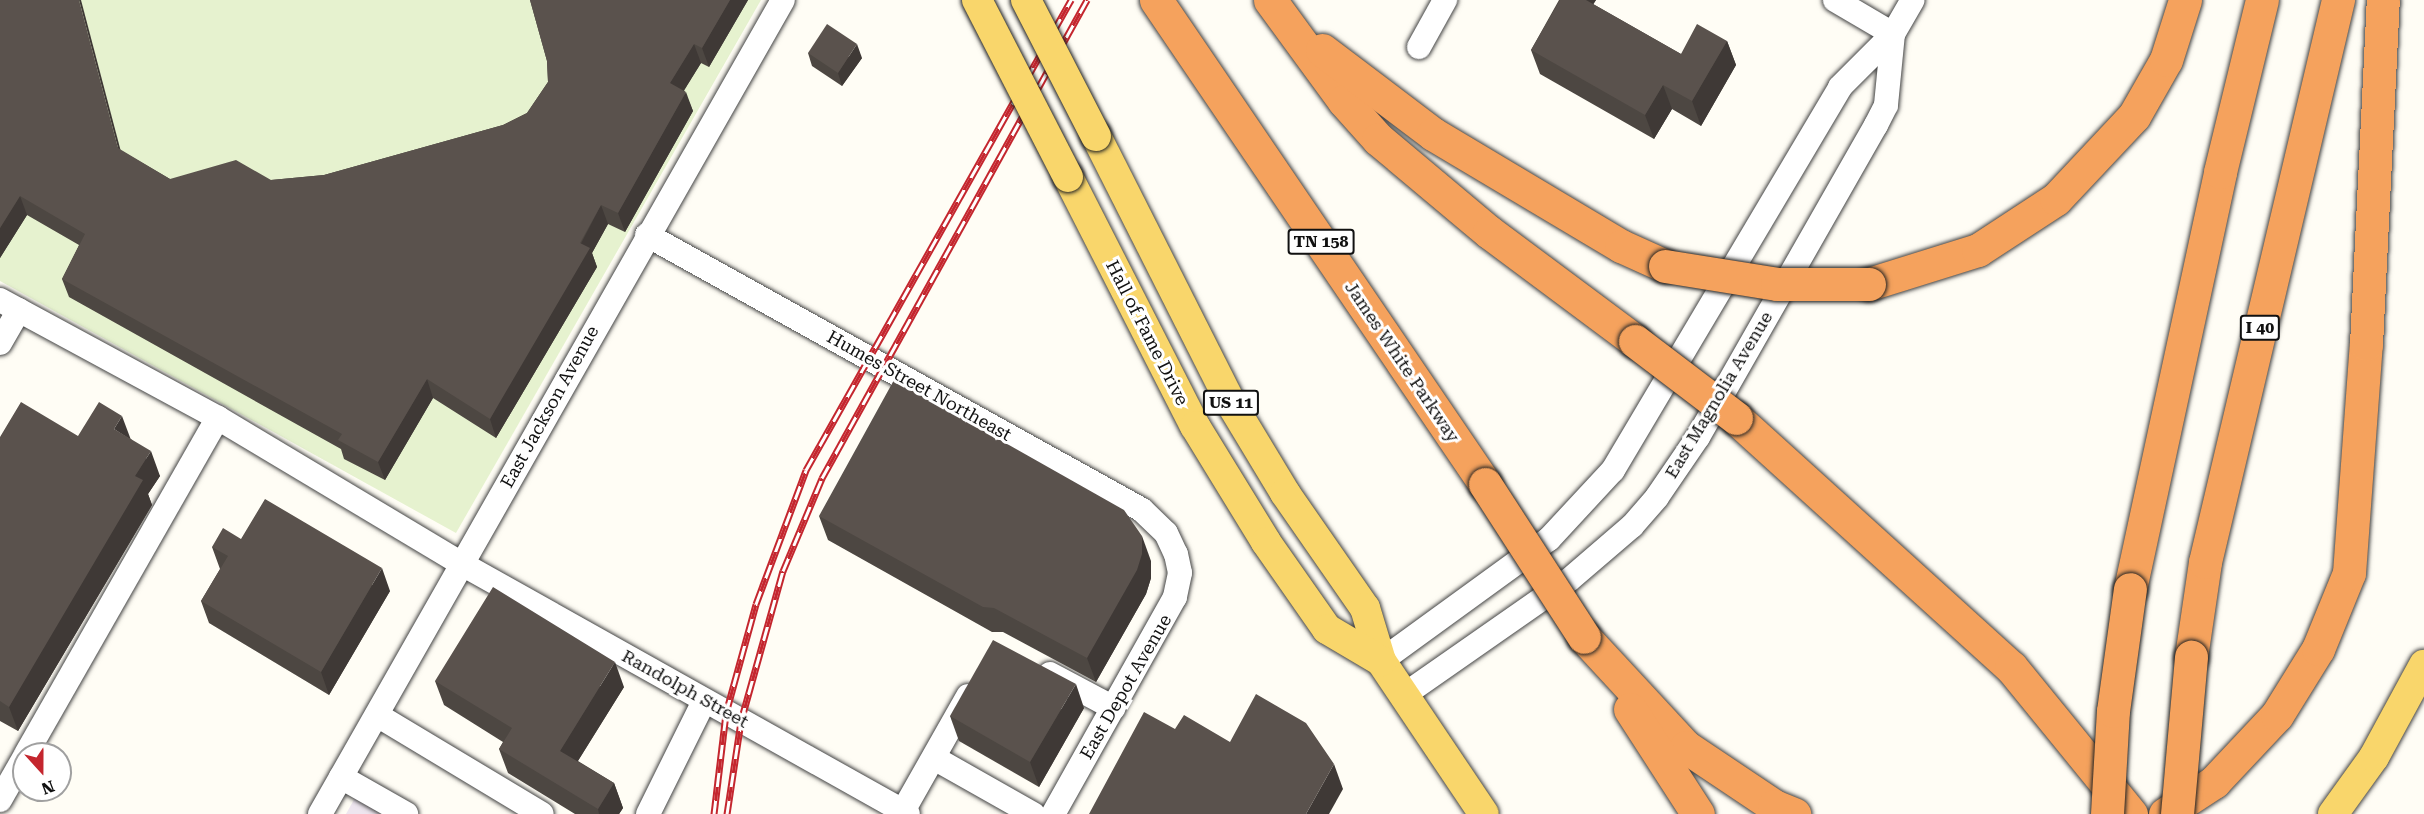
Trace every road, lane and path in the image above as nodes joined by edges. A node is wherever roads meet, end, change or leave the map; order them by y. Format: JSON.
{"nodes":[{"id":1,"x":783,"y":0,"type":"edge"},
{"id":2,"x":977,"y":0,"type":"edge"},
{"id":3,"x":1026,"y":0,"type":"edge"},
{"id":4,"x":1444,"y":0,"type":"edge"},
{"id":5,"x":1835,"y":0,"type":"edge"},
{"id":6,"x":1913,"y":0,"type":"edge"},
{"id":7,"x":2185,"y":0,"type":"edge"},
{"id":8,"x":2262,"y":0,"type":"edge"},
{"id":9,"x":2338,"y":0,"type":"edge"},
{"id":10,"x":2383,"y":0,"type":"edge"},
{"id":11,"x":1157,"y":1,"type":"edge"},
{"id":12,"x":1278,"y":10,"type":"edge"},
{"id":13,"x":1893,"y":34,"type":"junction"},
{"id":14,"x":1419,"y":47,"type":"dead end"},
{"id":15,"x":647,"y":235,"type":"junction"},
{"id":16,"x":9,"y":305,"type":"edge"},
{"id":17,"x":0,"y":343,"type":"edge"},
{"id":18,"x":219,"y":418,"type":"junction"},
{"id":19,"x":1176,"y":554,"type":"joint"},
{"id":20,"x":462,"y":564,"type":"junction"},
{"id":21,"x":1584,"y":637,"type":"junction"},
{"id":22,"x":1025,"y":661,"type":"edge"},
{"id":23,"x":1381,"y":661,"type":"junction"},
{"id":24,"x":2424,"y":665,"type":"edge"},
{"id":25,"x":979,"y":676,"type":"edge"},
{"id":26,"x":1404,"y":695,"type":"junction"},
{"id":27,"x":704,"y":701,"type":"junction"},
{"id":28,"x":1113,"y":708,"type":"junction"},
{"id":29,"x":376,"y":715,"type":"junction"},
{"id":30,"x":33,"y":742,"type":"edge"},
{"id":31,"x":934,"y":758,"type":"junction"},
{"id":32,"x":341,"y":777,"type":"junction"},
{"id":33,"x":12,"y":779,"type":"edge"},
{"id":34,"x":0,"y":800,"type":"edge"},
{"id":35,"x":905,"y":813,"type":"edge"},
{"id":36,"x":320,"y":814,"type":"edge"},
{"id":37,"x":406,"y":814,"type":"edge"},
{"id":38,"x":542,"y":814,"type":"edge"},
{"id":39,"x":648,"y":814,"type":"edge"},
{"id":40,"x":1033,"y":814,"type":"edge"},
{"id":41,"x":1053,"y":814,"type":"edge"},
{"id":42,"x":1484,"y":814,"type":"edge"},
{"id":43,"x":1698,"y":814,"type":"edge"},
{"id":44,"x":1794,"y":814,"type":"edge"},
{"id":45,"x":2107,"y":814,"type":"edge"},
{"id":46,"x":2131,"y":814,"type":"edge"},
{"id":47,"x":2165,"y":814,"type":"edge"},
{"id":48,"x":2177,"y":814,"type":"edge"},
{"id":49,"x":2333,"y":814,"type":"edge"}],
"edges":[{"from":1,"to":15,"type":"street","name":"East Jackson Avenue"},
{"from":2,"to":23,"type":"main road","name":"Hall of Fame Drive","number":"US 11","bridge":true},
{"from":3,"to":23,"type":"main road","name":"Hall of Fame Drive","number":"US 11","bridge":true},
{"from":4,"to":14,"type":"street"},
{"from":5,"to":13,"type":"street"},
{"from":6,"to":13,"type":"street","name":"East Magnolia Avenue"},
{"from":7,"to":12,"type":"highway","bridge":true},
{"from":8,"to":45,"type":"highway","bridge":true},
{"from":9,"to":48,"type":"highway","number":"I 40","bridge":true},
{"from":10,"to":47,"type":"highway"},
{"from":11,"to":21,"type":"highway","name":"James White Parkway","number":"TN 158","bridge":true},
{"from":12,"to":46,"type":"highway","bridge":true},
{"from":13,"to":23,"type":"street","name":"East Magnolia Avenue"},
{"from":13,"to":26,"type":"street","name":"East Magnolia Avenue"},
{"from":15,"to":19,"type":"street","name":"Humes Street Northeast"},
{"from":15,"to":20,"type":"street","name":"East Jackson Avenue"},
{"from":16,"to":17,"type":"street"},
{"from":16,"to":18,"type":"street","name":"Randolph Street"},
{"from":18,"to":20,"type":"street","name":"Randolph Street"},
{"from":18,"to":30,"type":"street"},
{"from":19,"to":28,"type":"street","name":"East Depot Avenue"},
{"from":20,"to":27,"type":"street","name":"Randolph Street"},
{"from":20,"to":29,"type":"street","name":"East Jackson Avenue"},
{"from":21,"to":43,"type":"highway"},
{"from":21,"to":44,"type":"highway"},
{"from":22,"to":28,"type":"street"},
{"from":23,"to":26,"type":"main road","name":"Hall of Fame Drive","number":"US 11"},
{"from":24,"to":49,"type":"main road"},
{"from":25,"to":31,"type":"street"},
{"from":26,"to":42,"type":"main road","name":"Hall of Fame Drive","number":"US 11"},
{"from":27,"to":35,"type":"street","name":"Randolph Street"},
{"from":27,"to":39,"type":"street"},
{"from":28,"to":41,"type":"street","name":"East Depot Avenue"},
{"from":29,"to":32,"type":"street","name":"East Jackson Avenue"},
{"from":29,"to":38,"type":"street"},
{"from":31,"to":35,"type":"street"},
{"from":31,"to":40,"type":"street"},
{"from":32,"to":36,"type":"street","name":"East Jackson Avenue"},
{"from":32,"to":37,"type":"street"},
{"from":33,"to":34,"type":"street"}]}
